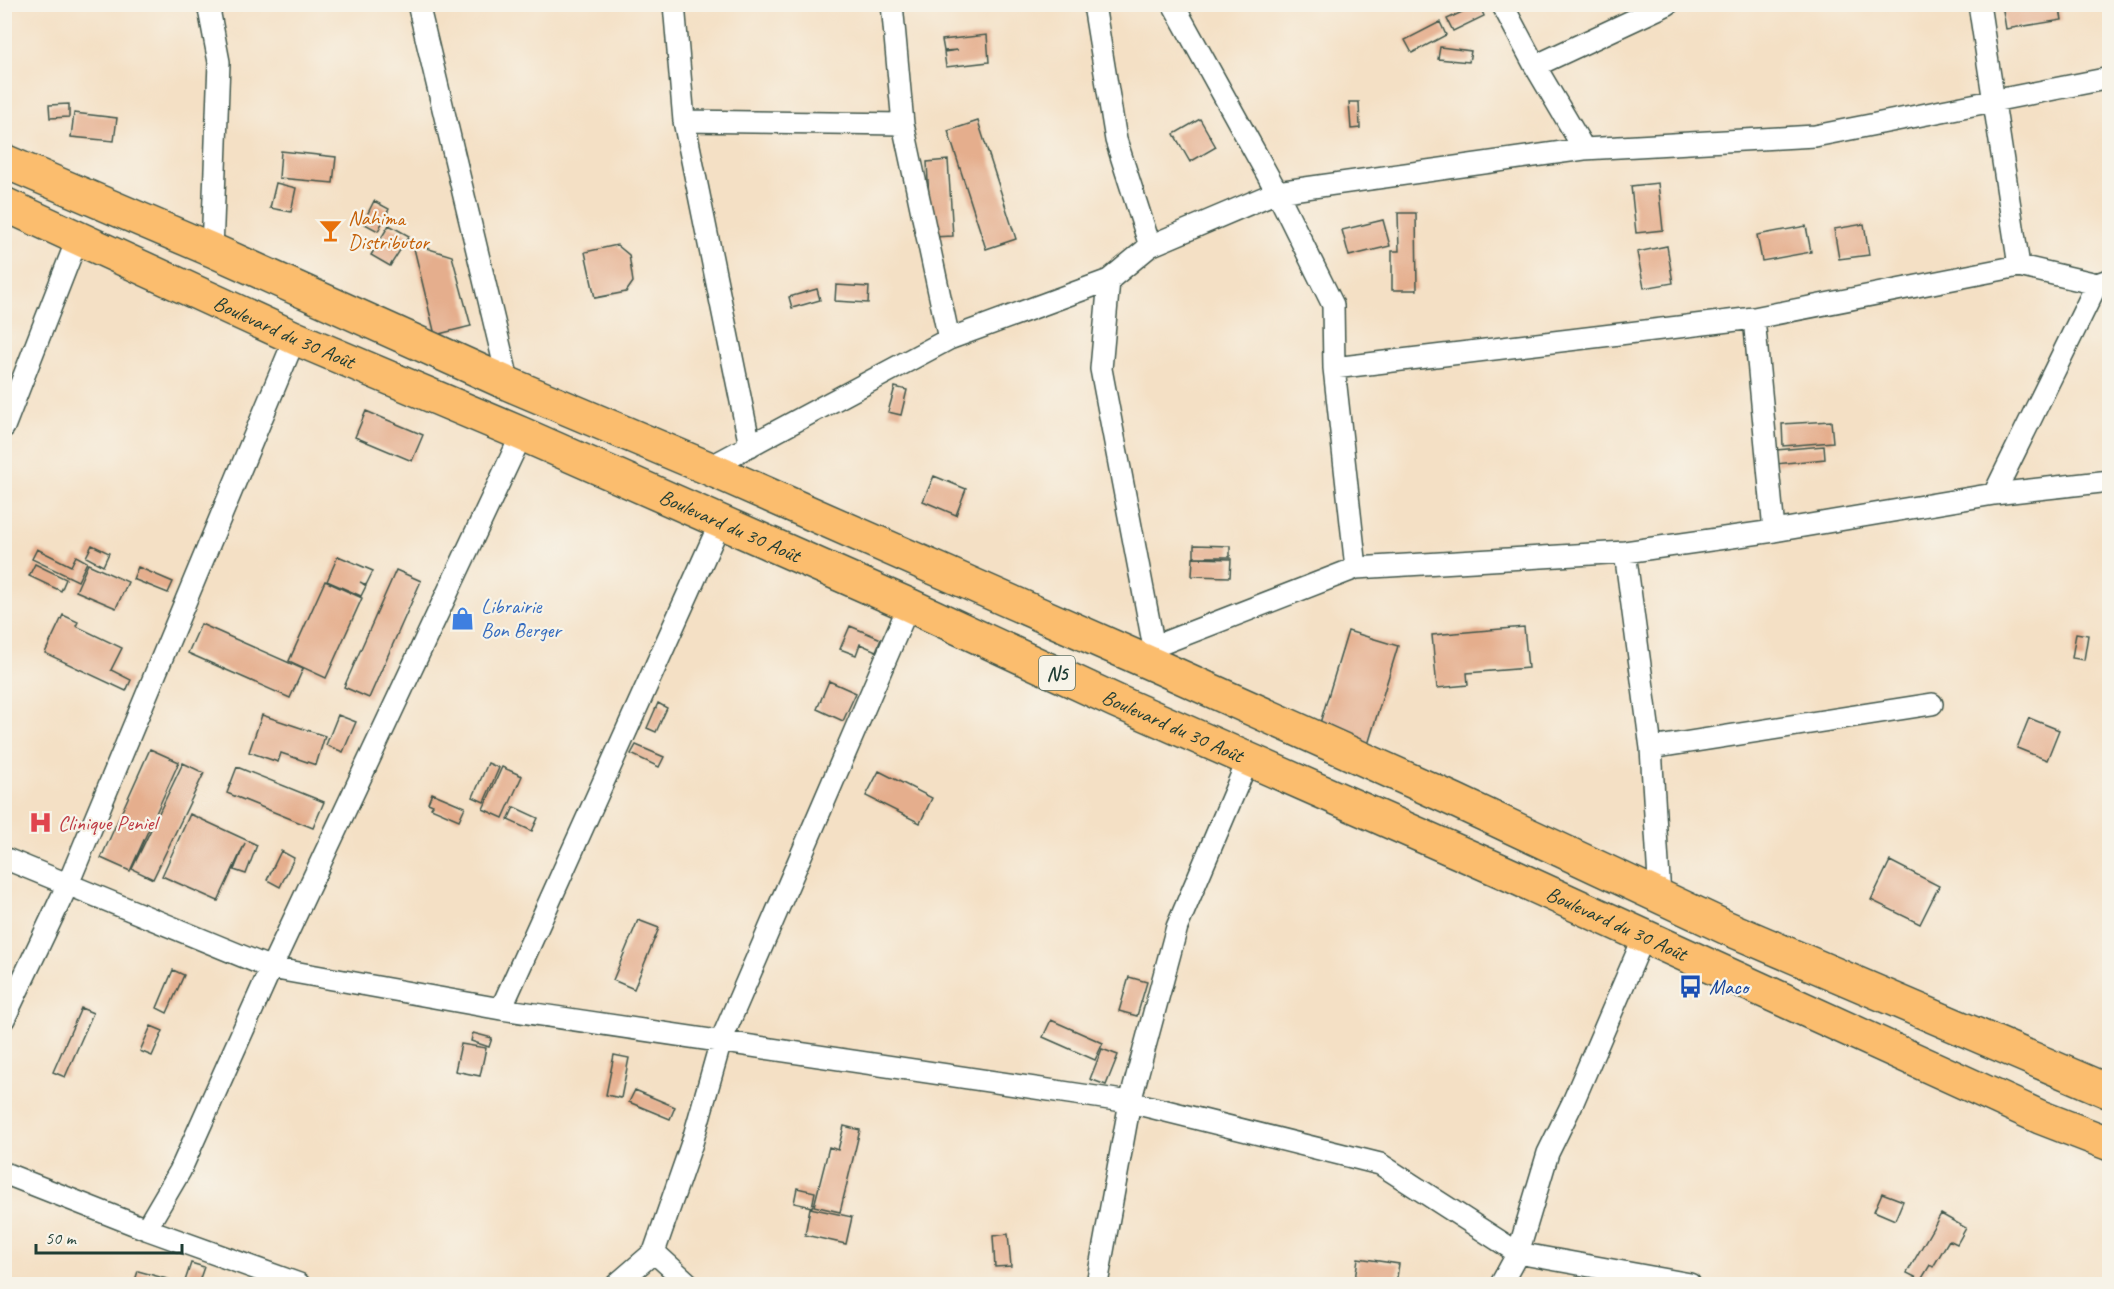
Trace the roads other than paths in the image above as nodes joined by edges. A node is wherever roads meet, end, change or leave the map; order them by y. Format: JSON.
{"nodes":[{"id":1,"x":208,"y":4,"type":"edge"},
{"id":2,"x":418,"y":4,"type":"edge"},
{"id":3,"x":674,"y":4,"type":"edge"},
{"id":4,"x":892,"y":4,"type":"edge"},
{"id":5,"x":1097,"y":4,"type":"edge"},
{"id":6,"x":1173,"y":4,"type":"edge"},
{"id":7,"x":1502,"y":4,"type":"edge"},
{"id":8,"x":1668,"y":4,"type":"edge"},
{"id":9,"x":1979,"y":4,"type":"edge"},
{"id":10,"x":1535,"y":66,"type":"junction"},
{"id":11,"x":2109,"y":78,"type":"edge"},
{"id":12,"x":1994,"y":100,"type":"junction"},
{"id":13,"x":684,"y":121,"type":"junction"},
{"id":14,"x":903,"y":124,"type":"junction"},
{"id":15,"x":1584,"y":149,"type":"junction"},
{"id":16,"x":4,"y":161,"type":"edge"},
{"id":17,"x":1277,"y":192,"type":"junction"},
{"id":18,"x":4,"y":204,"type":"edge"},
{"id":19,"x":78,"y":237,"type":"junction"},
{"id":20,"x":1150,"y":246,"type":"junction"},
{"id":21,"x":212,"y":250,"type":"junction"},
{"id":22,"x":2019,"y":266,"type":"junction"},
{"id":23,"x":1109,"y":280,"type":"junction"},
{"id":24,"x":2103,"y":282,"type":"edge"},
{"id":25,"x":1754,"y":318,"type":"junction"},
{"id":26,"x":294,"y":338,"type":"junction"},
{"id":27,"x":949,"y":339,"type":"junction"},
{"id":28,"x":1334,"y":368,"type":"junction"},
{"id":29,"x":509,"y":384,"type":"junction"},
{"id":30,"x":4,"y":427,"type":"edge"},
{"id":31,"x":522,"y":434,"type":"junction"},
{"id":32,"x":750,"y":446,"type":"junction"},
{"id":33,"x":708,"y":468,"type":"junction"},
{"id":34,"x":2109,"y":481,"type":"edge"},
{"id":35,"x":1994,"y":494,"type":"junction"},
{"id":36,"x":720,"y":523,"type":"junction"},
{"id":37,"x":1774,"y":531,"type":"junction"},
{"id":38,"x":1625,"y":552,"type":"junction"},
{"id":39,"x":1356,"y":568,"type":"junction"},
{"id":40,"x":909,"y":605,"type":"junction"},
{"id":41,"x":1156,"y":657,"type":"junction"},
{"id":42,"x":1932,"y":704,"type":"dead end"},
{"id":43,"x":1651,"y":748,"type":"junction"},
{"id":44,"x":1248,"y":760,"type":"junction"},
{"id":45,"x":4,"y":858,"type":"edge"},
{"id":46,"x":68,"y":884,"type":"junction"},
{"id":47,"x":1660,"y":897,"type":"junction"},
{"id":48,"x":1644,"y":937,"type":"junction"},
{"id":49,"x":271,"y":968,"type":"junction"},
{"id":50,"x":501,"y":1009,"type":"junction"},
{"id":51,"x":4,"y":1019,"type":"edge"},
{"id":52,"x":722,"y":1041,"type":"junction"},
{"id":53,"x":2109,"y":1092,"type":"edge"},
{"id":54,"x":1130,"y":1102,"type":"junction"},
{"id":55,"x":2109,"y":1144,"type":"edge"},
{"id":56,"x":4,"y":1173,"type":"edge"},
{"id":57,"x":146,"y":1229,"type":"junction"},
{"id":58,"x":654,"y":1252,"type":"junction"},
{"id":59,"x":1518,"y":1253,"type":"junction"},
{"id":60,"x":299,"y":1284,"type":"edge"},
{"id":61,"x":617,"y":1284,"type":"edge"},
{"id":62,"x":689,"y":1284,"type":"edge"},
{"id":63,"x":1097,"y":1284,"type":"edge"},
{"id":64,"x":1502,"y":1284,"type":"edge"},
{"id":65,"x":1689,"y":1284,"type":"edge"}],
"edges":[{"from":1,"to":21,"type":"street"},
{"from":2,"to":29,"type":"street"},
{"from":3,"to":13,"type":"street"},
{"from":4,"to":14,"type":"street"},
{"from":5,"to":20,"type":"street"},
{"from":6,"to":17,"type":"street"},
{"from":7,"to":10,"type":"street"},
{"from":8,"to":10,"type":"street"},
{"from":9,"to":12,"type":"street"},
{"from":10,"to":15,"type":"street"},
{"from":11,"to":12,"type":"street"},
{"from":12,"to":15,"type":"street"},
{"from":12,"to":22,"type":"street"},
{"from":13,"to":14,"type":"street"},
{"from":13,"to":32,"type":"street"},
{"from":14,"to":27,"type":"street"},
{"from":15,"to":17,"type":"street"},
{"from":16,"to":21,"type":"highway","name":"Boulevard du 30 Août","number":"N5"},
{"from":17,"to":20,"type":"street"},
{"from":17,"to":28,"type":"street"},
{"from":18,"to":19,"type":"highway","name":"Boulevard du 30 Août","number":"N5"},
{"from":19,"to":26,"type":"highway","name":"Boulevard du 30 Août","number":"N5"},
{"from":19,"to":30,"type":"street"},
{"from":20,"to":23,"type":"street"},
{"from":21,"to":29,"type":"highway","name":"Boulevard du 30 Août","number":"N5"},
{"from":22,"to":24,"type":"street"},
{"from":22,"to":25,"type":"street"},
{"from":23,"to":27,"type":"street"},
{"from":23,"to":41,"type":"street"},
{"from":24,"to":35,"type":"street"},
{"from":25,"to":28,"type":"street"},
{"from":25,"to":37,"type":"street"},
{"from":26,"to":31,"type":"highway","name":"Boulevard du 30 Août","number":"N5"},
{"from":26,"to":46,"type":"street"},
{"from":27,"to":32,"type":"street"},
{"from":28,"to":39,"type":"street"},
{"from":29,"to":33,"type":"highway","name":"Boulevard du 30 Août","number":"N5"},
{"from":31,"to":36,"type":"highway","name":"Boulevard du 30 Août","number":"N5"},
{"from":31,"to":49,"type":"street"},
{"from":32,"to":33,"type":"street"},
{"from":33,"to":41,"type":"highway","name":"Boulevard du 30 Août","number":"N5"},
{"from":34,"to":35,"type":"street"},
{"from":35,"to":37,"type":"street"},
{"from":36,"to":40,"type":"highway","name":"Boulevard du 30 Août","number":"N5"},
{"from":36,"to":50,"type":"street"},
{"from":37,"to":38,"type":"street"},
{"from":38,"to":39,"type":"street"},
{"from":38,"to":43,"type":"street"},
{"from":39,"to":41,"type":"street"},
{"from":40,"to":44,"type":"highway","name":"Boulevard du 30 Août","number":"N5"},
{"from":40,"to":52,"type":"street"},
{"from":41,"to":47,"type":"highway","name":"Boulevard du 30 Août","number":"N5"},
{"from":42,"to":43,"type":"street"},
{"from":43,"to":47,"type":"street"},
{"from":44,"to":48,"type":"highway","name":"Boulevard du 30 Août","number":"N5"},
{"from":44,"to":54,"type":"street"},
{"from":45,"to":46,"type":"street"},
{"from":46,"to":49,"type":"street"},
{"from":46,"to":51,"type":"street"},
{"from":47,"to":53,"type":"highway","name":"Boulevard du 30 Août","number":"N5"},
{"from":48,"to":55,"type":"highway","name":"Boulevard du 30 Août","number":"N5"},
{"from":48,"to":59,"type":"street"},
{"from":49,"to":50,"type":"street"},
{"from":49,"to":57,"type":"street"},
{"from":50,"to":52,"type":"street"},
{"from":52,"to":54,"type":"street"},
{"from":52,"to":58,"type":"street"},
{"from":54,"to":59,"type":"street"},
{"from":54,"to":63,"type":"street"},
{"from":56,"to":57,"type":"street"},
{"from":57,"to":60,"type":"street"},
{"from":58,"to":61,"type":"street"},
{"from":58,"to":62,"type":"street"},
{"from":59,"to":64,"type":"street"},
{"from":59,"to":65,"type":"street"}]}
